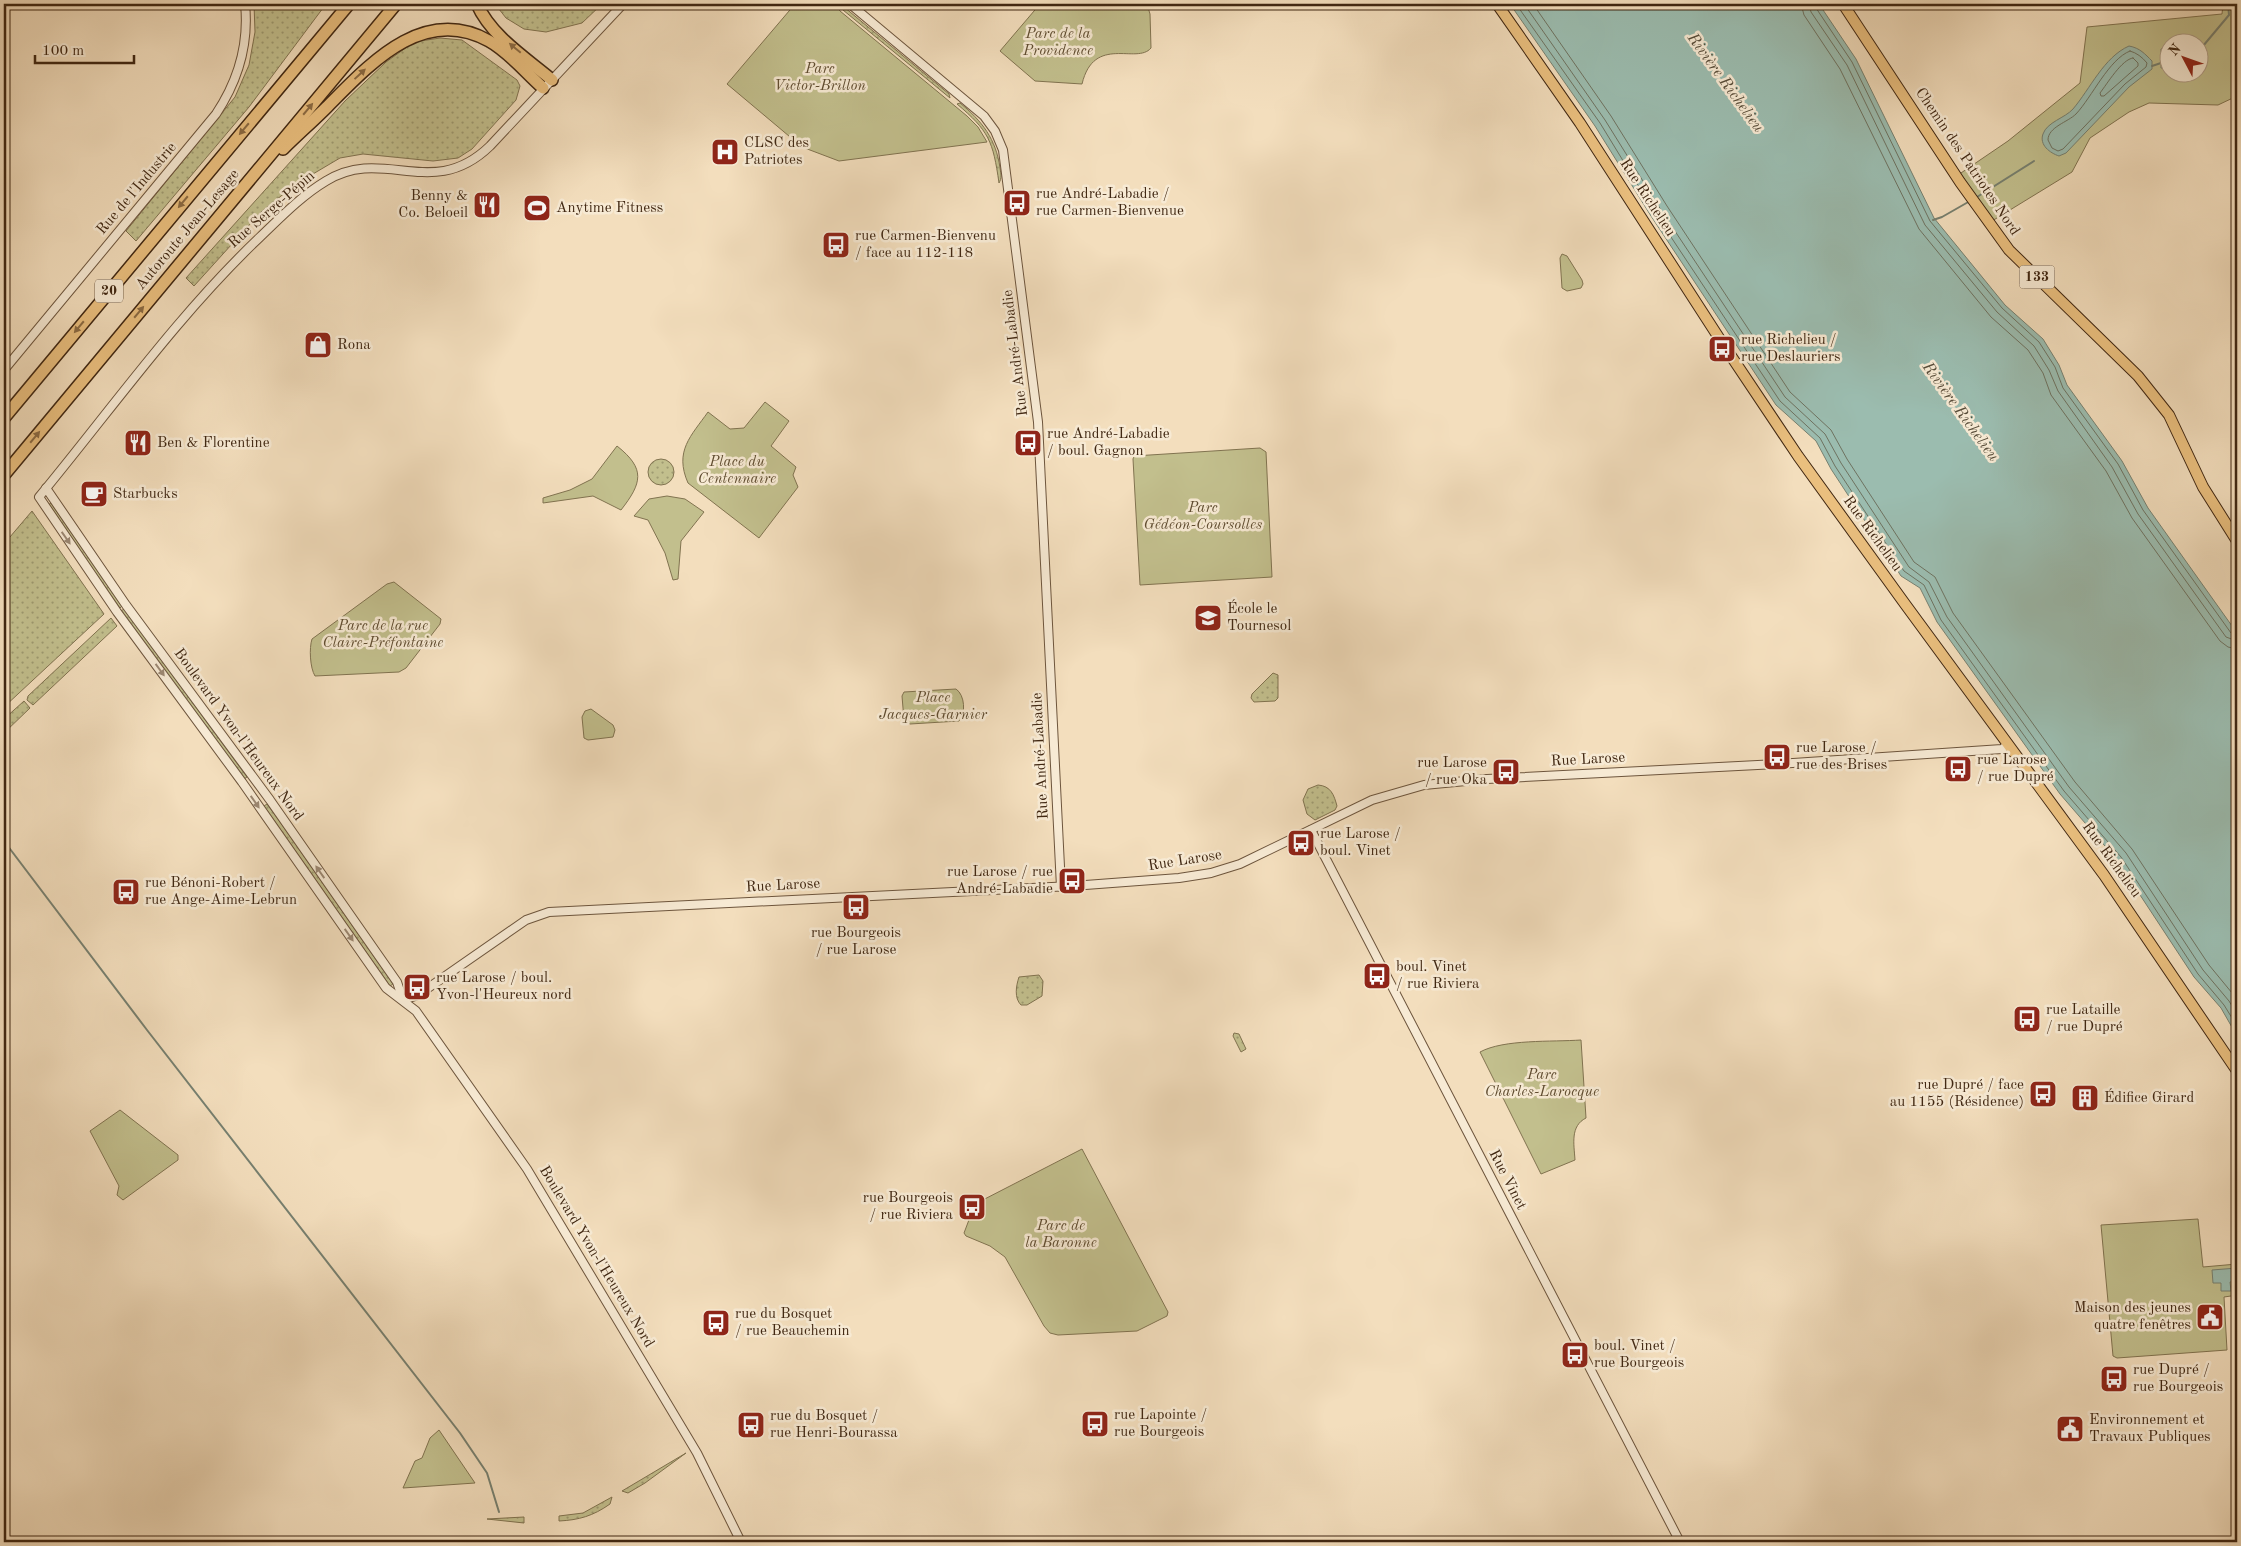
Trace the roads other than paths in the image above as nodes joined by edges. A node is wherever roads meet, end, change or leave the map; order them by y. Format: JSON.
{"nodes":[{"id":1,"x":245,"y":4,"type":"edge"},
{"id":2,"x":349,"y":4,"type":"edge"},
{"id":3,"x":396,"y":4,"type":"edge"},
{"id":4,"x":477,"y":4,"type":"edge"},
{"id":5,"x":623,"y":4,"type":"edge"},
{"id":6,"x":850,"y":4,"type":"edge"},
{"id":7,"x":1497,"y":4,"type":"edge"},
{"id":8,"x":1843,"y":4,"type":"edge"},
{"id":9,"x":552,"y":80,"type":"junction"},
{"id":10,"x":543,"y":88,"type":"junction"},
{"id":11,"x":243,"y":187,"type":"junction"},
{"id":12,"x":4,"y":370,"type":"edge"},
{"id":13,"x":4,"y":418,"type":"edge"},
{"id":14,"x":4,"y":475,"type":"edge"},
{"id":15,"x":46,"y":488,"type":"junction"},
{"id":16,"x":39,"y":497,"type":"joint"},
{"id":17,"x":2237,"y":542,"type":"edge"},
{"id":18,"x":2008,"y":744,"type":"junction"},
{"id":19,"x":1311,"y":830,"type":"junction"},
{"id":20,"x":1061,"y":887,"type":"junction"},
{"id":21,"x":404,"y":1000,"type":"junction"},
{"id":22,"x":2237,"y":1072,"type":"edge"},
{"id":23,"x":741,"y":1542,"type":"edge"},
{"id":24,"x":1680,"y":1542,"type":"edge"}],
"edges":[{"from":1,"to":12,"type":"street","name":"Rue de l'Industrie"},
{"from":2,"to":13,"type":"highway","name":"Autoroute Jean-Lesage","number":"20","one_way":true},
{"from":11,"to":3,"type":"highway","name":"Autoroute Jean-Lesage","number":"20","one_way":true},
{"from":9,"to":4,"type":"highway","one_way":true},
{"from":5,"to":9,"type":"street","name":"Rue Serge-Pépin"},
{"from":6,"to":20,"type":"street","name":"Rue André-Labadie"},
{"from":7,"to":18,"type":"main road","name":"Rue Richelieu"},
{"from":8,"to":17,"type":"main road","name":"Chemin des Patriotes Nord","number":"133"},
{"from":9,"to":10,"type":"street","name":"Rue Serge-Pépin"},
{"from":11,"to":10,"type":"highway","one_way":true},
{"from":10,"to":15,"type":"street","name":"Rue Serge-Pépin"},
{"from":14,"to":11,"type":"highway","name":"Autoroute Jean-Lesage","number":"20","one_way":true},
{"from":15,"to":16,"type":"street","name":"Rue Serge-Pépin"},
{"from":21,"to":15,"type":"street","name":"Boulevard Yvon-l'Heureux Nord","one_way":true},
{"from":16,"to":21,"type":"street","name":"Boulevard Yvon-l'Heureux Nord","one_way":true},
{"from":18,"to":19,"type":"street","name":"Rue Larose"},
{"from":18,"to":22,"type":"main road","name":"Rue Richelieu"},
{"from":19,"to":20,"type":"street","name":"Rue Larose"},
{"from":19,"to":24,"type":"street","name":"Rue Vinet"},
{"from":20,"to":21,"type":"street","name":"Rue Larose"},
{"from":21,"to":23,"type":"street","name":"Boulevard Yvon-l'Heureux Nord"}]}
